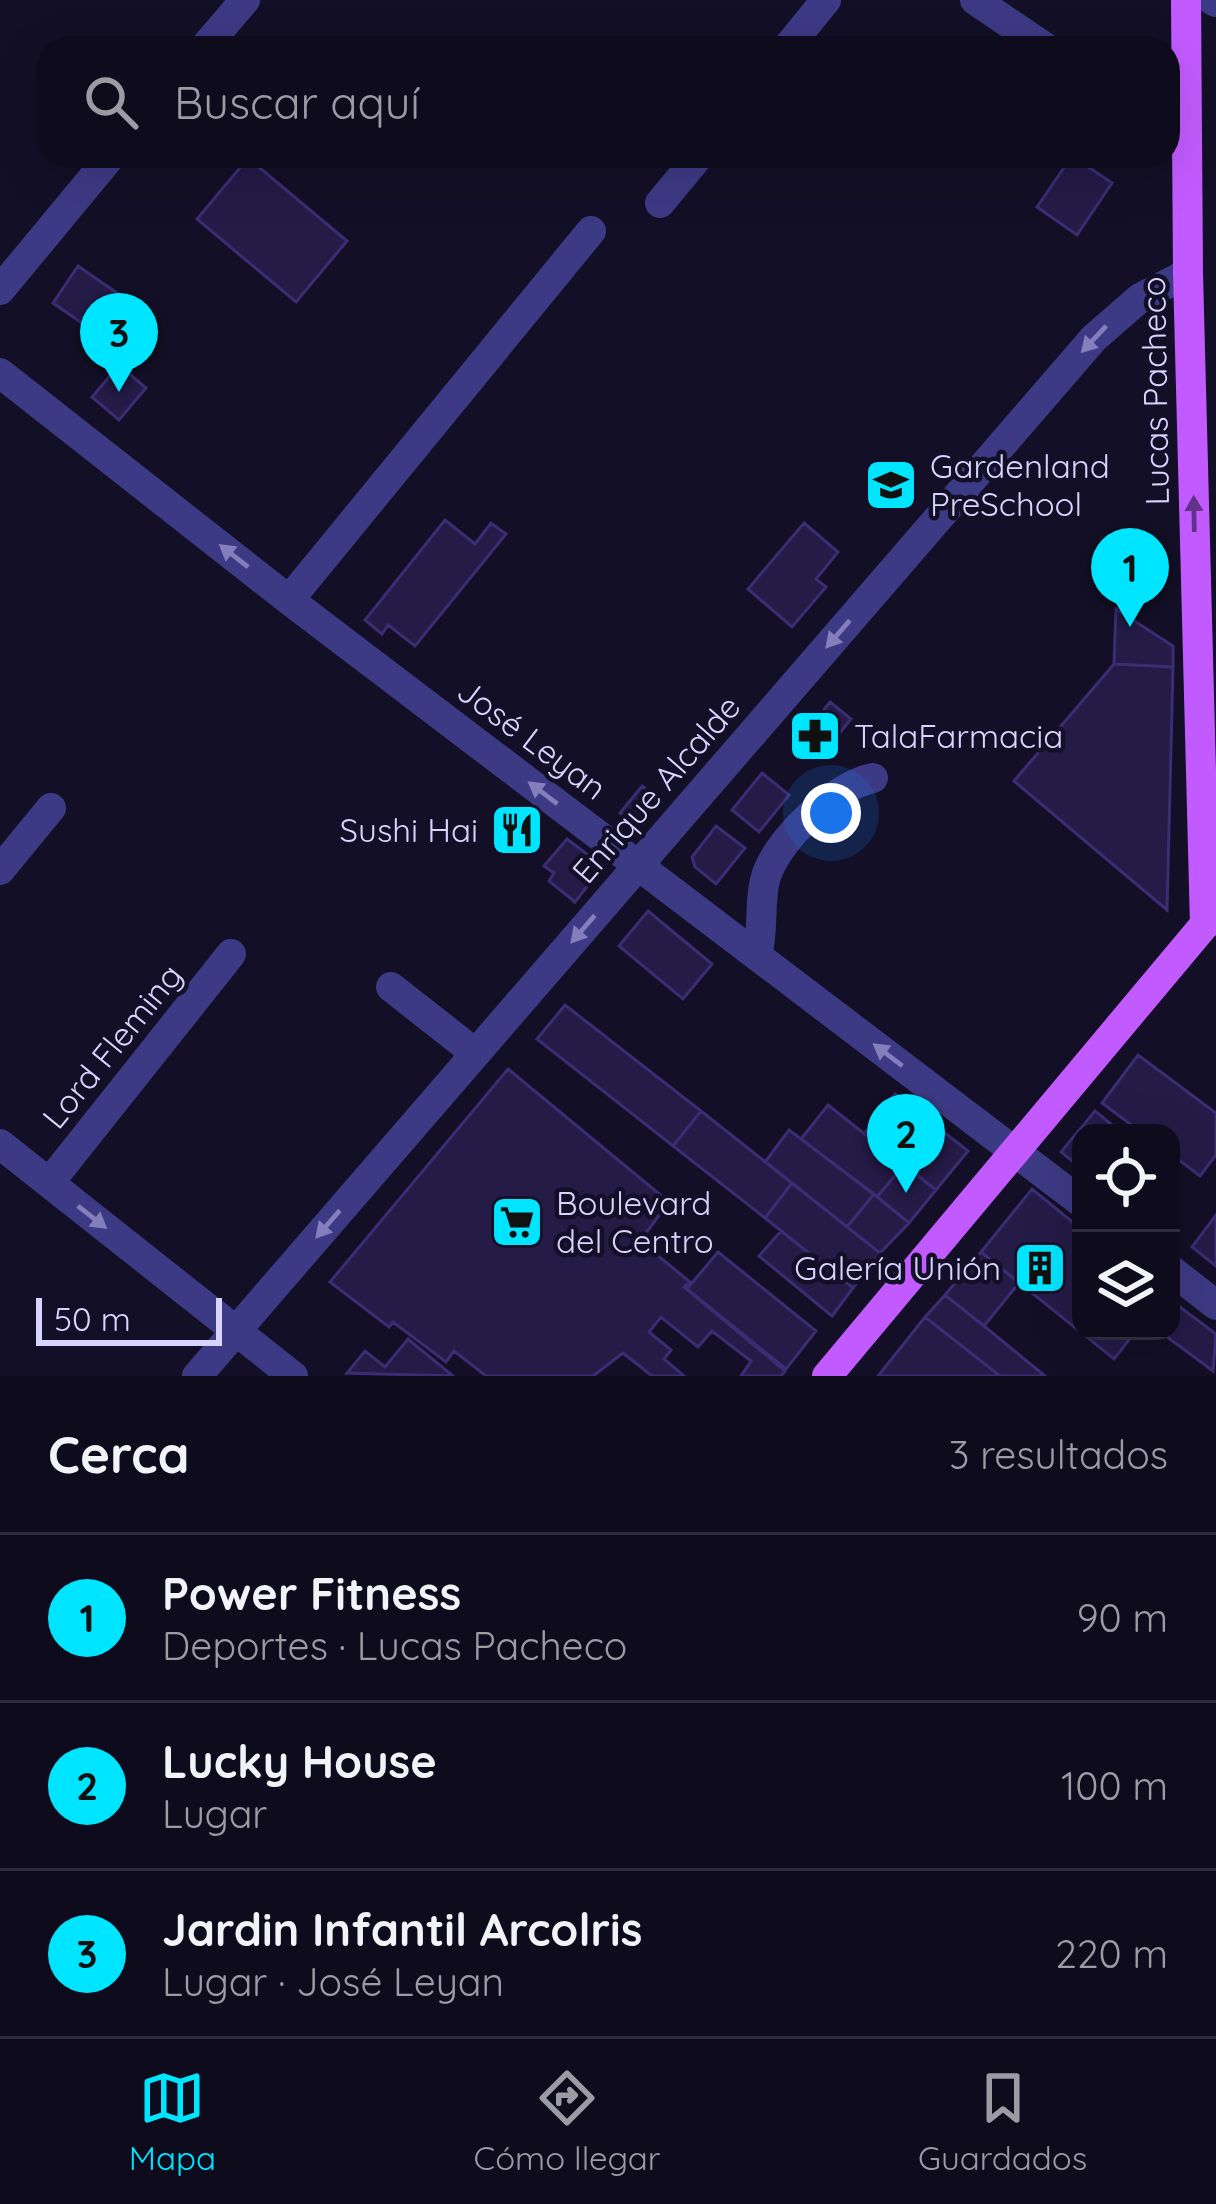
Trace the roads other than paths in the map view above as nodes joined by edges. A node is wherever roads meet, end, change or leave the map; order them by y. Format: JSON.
{"nodes":[{"id":1,"x":244,"y":0,"type":"edge"},
{"id":2,"x":826,"y":0,"type":"edge"},
{"id":3,"x":975,"y":0,"type":"edge"},
{"id":4,"x":1186,"y":0,"type":"edge"},
{"id":5,"x":213,"y":36,"type":"edge"},
{"id":6,"x":797,"y":36,"type":"edge"},
{"id":7,"x":1028,"y":36,"type":"edge"},
{"id":8,"x":1180,"y":91,"type":"edge"},
{"id":9,"x":1180,"y":139,"type":"edge"},
{"id":10,"x":1216,"y":163,"type":"edge"},
{"id":11,"x":101,"y":168,"type":"edge"},
{"id":12,"x":689,"y":168,"type":"edge"},
{"id":13,"x":1180,"y":168,"type":"edge"},
{"id":14,"x":660,"y":203,"type":"dead end"},
{"id":15,"x":591,"y":231,"type":"dead end"},
{"id":16,"x":1188,"y":273,"type":"junction"},
{"id":17,"x":0,"y":290,"type":"edge"},
{"id":18,"x":0,"y":373,"type":"edge"},
{"id":19,"x":289,"y":600,"type":"junction"},
{"id":20,"x":873,"y":778,"type":"dead end"},
{"id":21,"x":51,"y":808,"type":"dead end"},
{"id":22,"x":638,"y":865,"type":"junction"},
{"id":23,"x":0,"y":870,"type":"edge"},
{"id":24,"x":1210,"y":918,"type":"edge"},
{"id":25,"x":231,"y":954,"type":"dead end"},
{"id":26,"x":758,"y":956,"type":"junction"},
{"id":27,"x":392,"y":987,"type":"dead end"},
{"id":28,"x":476,"y":1053,"type":"junction"},
{"id":29,"x":0,"y":1144,"type":"edge"},
{"id":30,"x":1016,"y":1151,"type":"junction"},
{"id":31,"x":49,"y":1183,"type":"junction"},
{"id":32,"x":1072,"y":1195,"type":"edge"},
{"id":33,"x":1180,"y":1277,"type":"edge"},
{"id":34,"x":1216,"y":1305,"type":"edge"},
{"id":35,"x":237,"y":1331,"type":"junction"},
{"id":36,"x":197,"y":1376,"type":"edge"},
{"id":37,"x":293,"y":1376,"type":"edge"},
{"id":38,"x":827,"y":1376,"type":"edge"}],
"edges":[{"from":1,"to":5,"type":"street"},
{"from":2,"to":6,"type":"street"},
{"from":3,"to":7,"type":"street"},
{"from":4,"to":8,"type":"main road","name":"Lucas Pacheco"},
{"from":9,"to":10,"type":"main road"},
{"from":11,"to":17,"type":"street"},
{"from":12,"to":14,"type":"street"},
{"from":13,"to":16,"type":"main road","name":"Lucas Pacheco"},
{"from":15,"to":19,"type":"street"},
{"from":16,"to":22,"type":"street","name":"Enrique Alcalde","one_way":true},
{"from":24,"to":16,"type":"main road","name":"Lucas Pacheco","one_way":true},
{"from":19,"to":18,"type":"street","name":"José Leyan","one_way":true},
{"from":22,"to":19,"type":"street","name":"José Leyan","one_way":true},
{"from":20,"to":26,"type":"street"},
{"from":21,"to":23,"type":"street"},
{"from":22,"to":26,"type":"street","name":"José Leyan"},
{"from":22,"to":28,"type":"street","name":"Enrique Alcalde","one_way":true},
{"from":24,"to":30,"type":"main road"},
{"from":25,"to":31,"type":"street","name":"Lord Fleming"},
{"from":30,"to":26,"type":"street","name":"José Leyan","one_way":true},
{"from":27,"to":28,"type":"street"},
{"from":28,"to":35,"type":"street","name":"Enrique Alcalde","one_way":true},
{"from":29,"to":31,"type":"street"},
{"from":30,"to":32,"type":"street","name":"José Leyan"},
{"from":30,"to":38,"type":"main road"},
{"from":31,"to":35,"type":"street","one_way":true},
{"from":33,"to":34,"type":"street"},
{"from":35,"to":36,"type":"street","name":"Enrique Alcalde"},
{"from":35,"to":37,"type":"street"}]}
